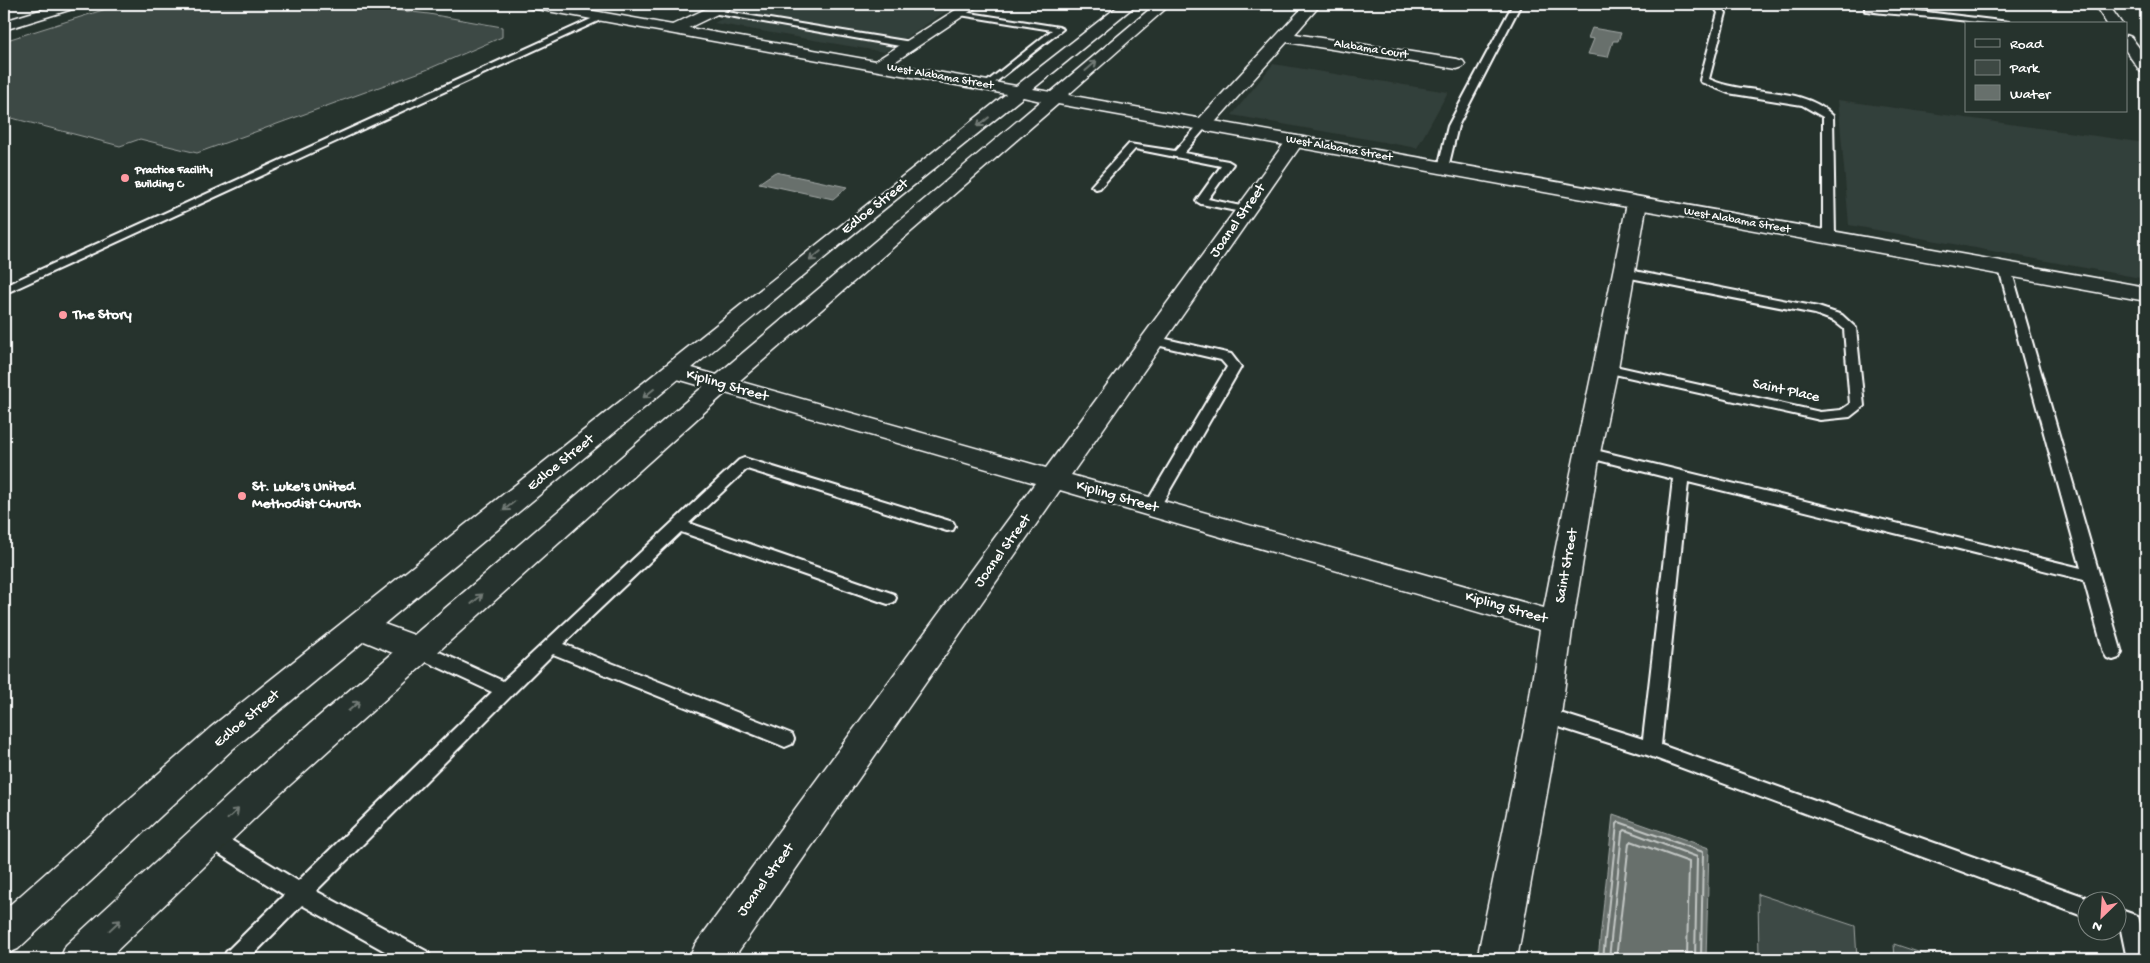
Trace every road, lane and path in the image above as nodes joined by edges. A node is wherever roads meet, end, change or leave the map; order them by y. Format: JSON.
{"nodes":[{"id":1,"x":74,"y":4,"type":"edge"},
{"id":2,"x":531,"y":4,"type":"edge"},
{"id":3,"x":727,"y":4,"type":"edge"},
{"id":4,"x":974,"y":4,"type":"edge"},
{"id":5,"x":1130,"y":4,"type":"edge"},
{"id":6,"x":1164,"y":4,"type":"edge"},
{"id":7,"x":1314,"y":4,"type":"edge"},
{"id":8,"x":1517,"y":4,"type":"edge"},
{"id":9,"x":1716,"y":4,"type":"edge"},
{"id":10,"x":2101,"y":4,"type":"edge"},
{"id":11,"x":1868,"y":9,"type":"dead end"},
{"id":12,"x":712,"y":11,"type":"junction"},
{"id":13,"x":960,"y":13,"type":"junction"},
{"id":14,"x":1898,"y":13,"type":"junction"},
{"id":15,"x":603,"y":17,"type":"junction"},
{"id":16,"x":1973,"y":22,"type":"edge"},
{"id":17,"x":2114,"y":22,"type":"edge"},
{"id":18,"x":4,"y":26,"type":"edge"},
{"id":19,"x":1965,"y":28,"type":"edge"},
{"id":20,"x":674,"y":30,"type":"junction"},
{"id":21,"x":1284,"y":37,"type":"junction"},
{"id":22,"x":2128,"y":43,"type":"edge"},
{"id":23,"x":911,"y":45,"type":"junction"},
{"id":24,"x":1458,"y":64,"type":"dead end"},
{"id":25,"x":878,"y":66,"type":"junction"},
{"id":26,"x":2146,"y":68,"type":"edge"},
{"id":27,"x":987,"y":86,"type":"junction"},
{"id":28,"x":1021,"y":92,"type":"junction"},
{"id":29,"x":1054,"y":98,"type":"junction"},
{"id":30,"x":1203,"y":125,"type":"junction"},
{"id":31,"x":1295,"y":141,"type":"junction"},
{"id":32,"x":1177,"y":154,"type":"junction"},
{"id":33,"x":1443,"y":168,"type":"junction"},
{"id":34,"x":1096,"y":186,"type":"dead end"},
{"id":35,"x":1637,"y":202,"type":"junction"},
{"id":36,"x":1246,"y":210,"type":"junction"},
{"id":37,"x":845,"y":231,"type":"junction"},
{"id":38,"x":1829,"y":237,"type":"junction"},
{"id":39,"x":888,"y":241,"type":"junction"},
{"id":40,"x":2005,"y":269,"type":"junction"},
{"id":41,"x":1624,"y":273,"type":"junction"},
{"id":42,"x":4,"y":290,"type":"edge"},
{"id":43,"x":2146,"y":294,"type":"edge"},
{"id":44,"x":1153,"y":340,"type":"junction"},
{"id":45,"x":1606,"y":368,"type":"junction"},
{"id":46,"x":676,"y":371,"type":"junction"},
{"id":47,"x":721,"y":384,"type":"junction"},
{"id":48,"x":1587,"y":453,"type":"junction"},
{"id":49,"x":1681,"y":476,"type":"junction"},
{"id":50,"x":1054,"y":479,"type":"junction"},
{"id":51,"x":1152,"y":507,"type":"junction"},
{"id":52,"x":678,"y":525,"type":"junction"},
{"id":53,"x":947,"y":526,"type":"dead end"},
{"id":54,"x":2091,"y":576,"type":"junction"},
{"id":55,"x":888,"y":598,"type":"dead end"},
{"id":56,"x":1557,"y":623,"type":"junction"},
{"id":57,"x":360,"y":627,"type":"junction"},
{"id":58,"x":550,"y":646,"type":"junction"},
{"id":59,"x":418,"y":650,"type":"junction"},
{"id":60,"x":2113,"y":653,"type":"dead end"},
{"id":61,"x":506,"y":690,"type":"junction"},
{"id":62,"x":1544,"y":715,"type":"junction"},
{"id":63,"x":785,"y":739,"type":"dead end"},
{"id":64,"x":1651,"y":749,"type":"junction"},
{"id":65,"x":209,"y":837,"type":"junction"},
{"id":66,"x":300,"y":893,"type":"junction"},
{"id":67,"x":2078,"y":904,"type":"edge"},
{"id":68,"x":2128,"y":922,"type":"edge"},
{"id":69,"x":4,"y":936,"type":"edge"},
{"id":70,"x":80,"y":959,"type":"edge"},
{"id":71,"x":234,"y":959,"type":"edge"},
{"id":72,"x":420,"y":959,"type":"edge"},
{"id":73,"x":709,"y":959,"type":"edge"},
{"id":74,"x":1497,"y":959,"type":"edge"},
{"id":75,"x":2138,"y":959,"type":"edge"}],
"edges":[{"from":1,"to":18,"type":"street"},
{"from":2,"to":15,"type":"street","name":"West Alabama Street"},
{"from":3,"to":12,"type":"street"},
{"from":4,"to":13,"type":"street"},
{"from":5,"to":28,"type":"street","name":"Edloe Street"},
{"from":29,"to":6,"type":"street","one_way":true},
{"from":7,"to":21,"type":"street"},
{"from":8,"to":33,"type":"lane"},
{"from":9,"to":38,"type":"lane"},
{"from":10,"to":17,"type":"street"},
{"from":11,"to":14,"type":"lane"},
{"from":12,"to":20,"type":"street"},
{"from":12,"to":23,"type":"lane"},
{"from":13,"to":23,"type":"street"},
{"from":13,"to":27,"type":"lane"},
{"from":14,"to":16,"type":"lane"},
{"from":14,"to":19,"type":"lane"},
{"from":15,"to":20,"type":"street","name":"West Alabama Street"},
{"from":15,"to":42,"type":"lane"},
{"from":20,"to":25,"type":"street","name":"West Alabama Street"},
{"from":21,"to":24,"type":"street","name":"Alabama Court"},
{"from":21,"to":30,"type":"street"},
{"from":22,"to":26,"type":"street"},
{"from":23,"to":25,"type":"street"},
{"from":25,"to":27,"type":"street","name":"West Alabama Street"},
{"from":27,"to":28,"type":"street","name":"West Alabama Street"},
{"from":28,"to":29,"type":"street","name":"West Alabama Street"},
{"from":28,"to":37,"type":"street","name":"Edloe Street","one_way":true},
{"from":29,"to":30,"type":"street","name":"West Alabama Street"},
{"from":29,"to":39,"type":"street"},
{"from":30,"to":31,"type":"street","name":"West Alabama Street"},
{"from":30,"to":32,"type":"lane"},
{"from":31,"to":33,"type":"street","name":"West Alabama Street"},
{"from":31,"to":36,"type":"street","name":"Joanel Street"},
{"from":32,"to":34,"type":"lane"},
{"from":32,"to":36,"type":"lane"},
{"from":33,"to":35,"type":"street","name":"West Alabama Street"},
{"from":35,"to":38,"type":"street","name":"West Alabama Street"},
{"from":35,"to":41,"type":"street","name":"Saint Street"},
{"from":36,"to":44,"type":"street","name":"Joanel Street"},
{"from":37,"to":39,"type":"street"},
{"from":37,"to":46,"type":"street","name":"Edloe Street","one_way":true},
{"from":38,"to":40,"type":"street","name":"West Alabama Street"},
{"from":39,"to":47,"type":"street"},
{"from":40,"to":43,"type":"street","name":"West Alabama Street"},
{"from":40,"to":54,"type":"lane"},
{"from":41,"to":45,"type":"street","name":"Saint Street"},
{"from":41,"to":45,"type":"lane","name":"Saint Place"},
{"from":44,"to":50,"type":"street","name":"Joanel Street"},
{"from":44,"to":51,"type":"lane"},
{"from":45,"to":48,"type":"street","name":"Saint Street"},
{"from":46,"to":47,"type":"street","name":"Kipling Street"},
{"from":46,"to":57,"type":"street","name":"Edloe Street","one_way":true},
{"from":47,"to":50,"type":"street","name":"Kipling Street"},
{"from":59,"to":47,"type":"street","one_way":true},
{"from":48,"to":49,"type":"lane"},
{"from":48,"to":56,"type":"street","name":"Saint Street"},
{"from":49,"to":54,"type":"lane"},
{"from":49,"to":64,"type":"lane"},
{"from":50,"to":51,"type":"street","name":"Kipling Street"},
{"from":50,"to":73,"type":"street","name":"Joanel Street"},
{"from":51,"to":56,"type":"street","name":"Kipling Street"},
{"from":52,"to":53,"type":"lane"},
{"from":52,"to":55,"type":"lane"},
{"from":52,"to":58,"type":"lane"},
{"from":54,"to":60,"type":"lane"},
{"from":56,"to":62,"type":"street","name":"Saint Street"},
{"from":57,"to":59,"type":"street"},
{"from":57,"to":69,"type":"street","name":"Edloe Street"},
{"from":58,"to":61,"type":"lane"},
{"from":58,"to":63,"type":"lane"},
{"from":59,"to":61,"type":"lane"},
{"from":65,"to":59,"type":"street","one_way":true},
{"from":61,"to":66,"type":"lane"},
{"from":62,"to":64,"type":"lane"},
{"from":62,"to":74,"type":"street","name":"Saint Street"},
{"from":64,"to":67,"type":"lane"},
{"from":65,"to":66,"type":"lane"},
{"from":70,"to":65,"type":"street","one_way":true},
{"from":66,"to":71,"type":"lane"},
{"from":66,"to":72,"type":"lane"},
{"from":68,"to":75,"type":"lane"}]}
